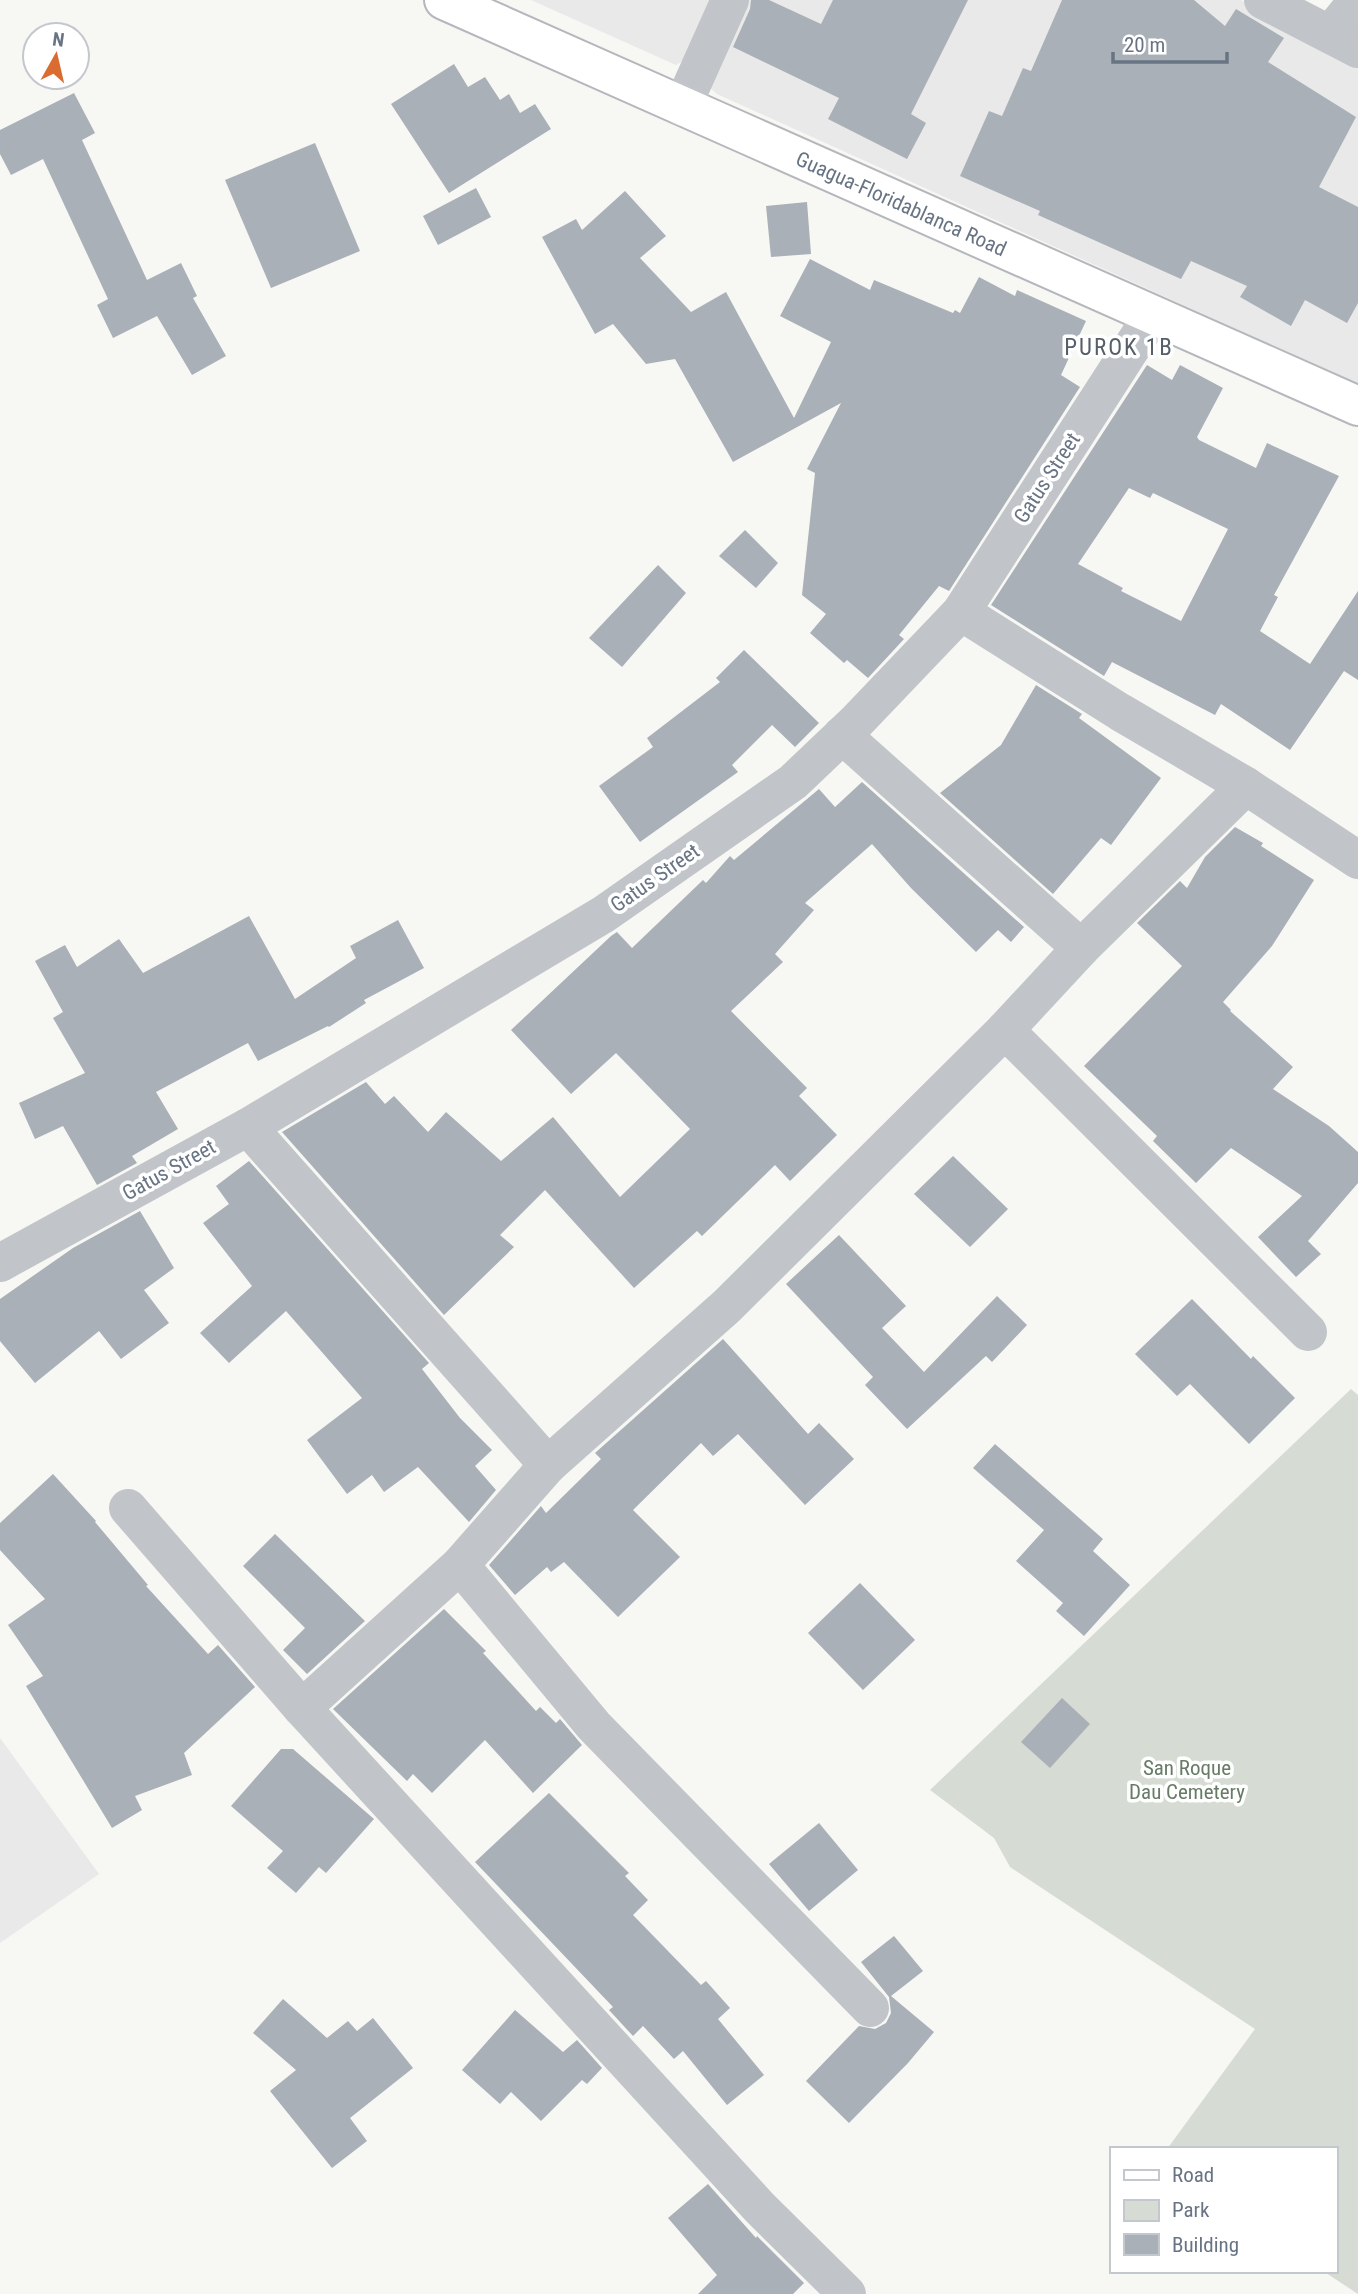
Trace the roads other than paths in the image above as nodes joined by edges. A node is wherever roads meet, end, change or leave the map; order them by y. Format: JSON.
{"nodes":[{"id":1,"x":444,"y":0,"type":"edge"},
{"id":2,"x":730,"y":0,"type":"edge"},
{"id":3,"x":1263,"y":0,"type":"edge"},
{"id":4,"x":1358,"y":0,"type":"edge"},
{"id":5,"x":1344,"y":41,"type":"edge"},
{"id":6,"x":682,"y":107,"type":"junction"},
{"id":7,"x":1152,"y":316,"type":"junction"},
{"id":8,"x":1358,"y":406,"type":"edge"},
{"id":9,"x":961,"y":612,"type":"junction"},
{"id":10,"x":842,"y":736,"type":"junction"},
{"id":11,"x":1246,"y":786,"type":"junction"},
{"id":12,"x":1358,"y":860,"type":"edge"},
{"id":13,"x":1081,"y":948,"type":"junction"},
{"id":14,"x":1005,"y":1030,"type":"junction"},
{"id":15,"x":248,"y":1127,"type":"junction"},
{"id":16,"x":0,"y":1263,"type":"edge"},
{"id":17,"x":1308,"y":1332,"type":"dead end"},
{"id":18,"x":548,"y":1465,"type":"junction"},
{"id":19,"x":128,"y":1508,"type":"dead end"},
{"id":20,"x":460,"y":1565,"type":"junction"},
{"id":21,"x":302,"y":1708,"type":"junction"},
{"id":22,"x":870,"y":2008,"type":"dead end"},
{"id":23,"x":847,"y":2294,"type":"edge"}],
"edges":[{"from":1,"to":6,"type":"main road","name":"Guagua-Floridablanca Road"},
{"from":2,"to":6,"type":"street"},
{"from":3,"to":5,"type":"street"},
{"from":4,"to":5,"type":"street"},
{"from":6,"to":7,"type":"main road","name":"Guagua-Floridablanca Road"},
{"from":7,"to":8,"type":"main road","name":"Guagua-Floridablanca Road"},
{"from":7,"to":9,"type":"street","name":"Gatus Street"},
{"from":9,"to":10,"type":"street","name":"Gatus Street"},
{"from":9,"to":11,"type":"street"},
{"from":10,"to":13,"type":"street"},
{"from":10,"to":15,"type":"street","name":"Gatus Street"},
{"from":11,"to":12,"type":"street"},
{"from":11,"to":13,"type":"street"},
{"from":13,"to":14,"type":"street"},
{"from":14,"to":17,"type":"street"},
{"from":14,"to":18,"type":"street"},
{"from":15,"to":16,"type":"street","name":"Gatus Street"},
{"from":15,"to":18,"type":"street"},
{"from":18,"to":20,"type":"street"},
{"from":19,"to":21,"type":"street"},
{"from":20,"to":21,"type":"street"},
{"from":20,"to":22,"type":"street"},
{"from":21,"to":23,"type":"street"}]}
